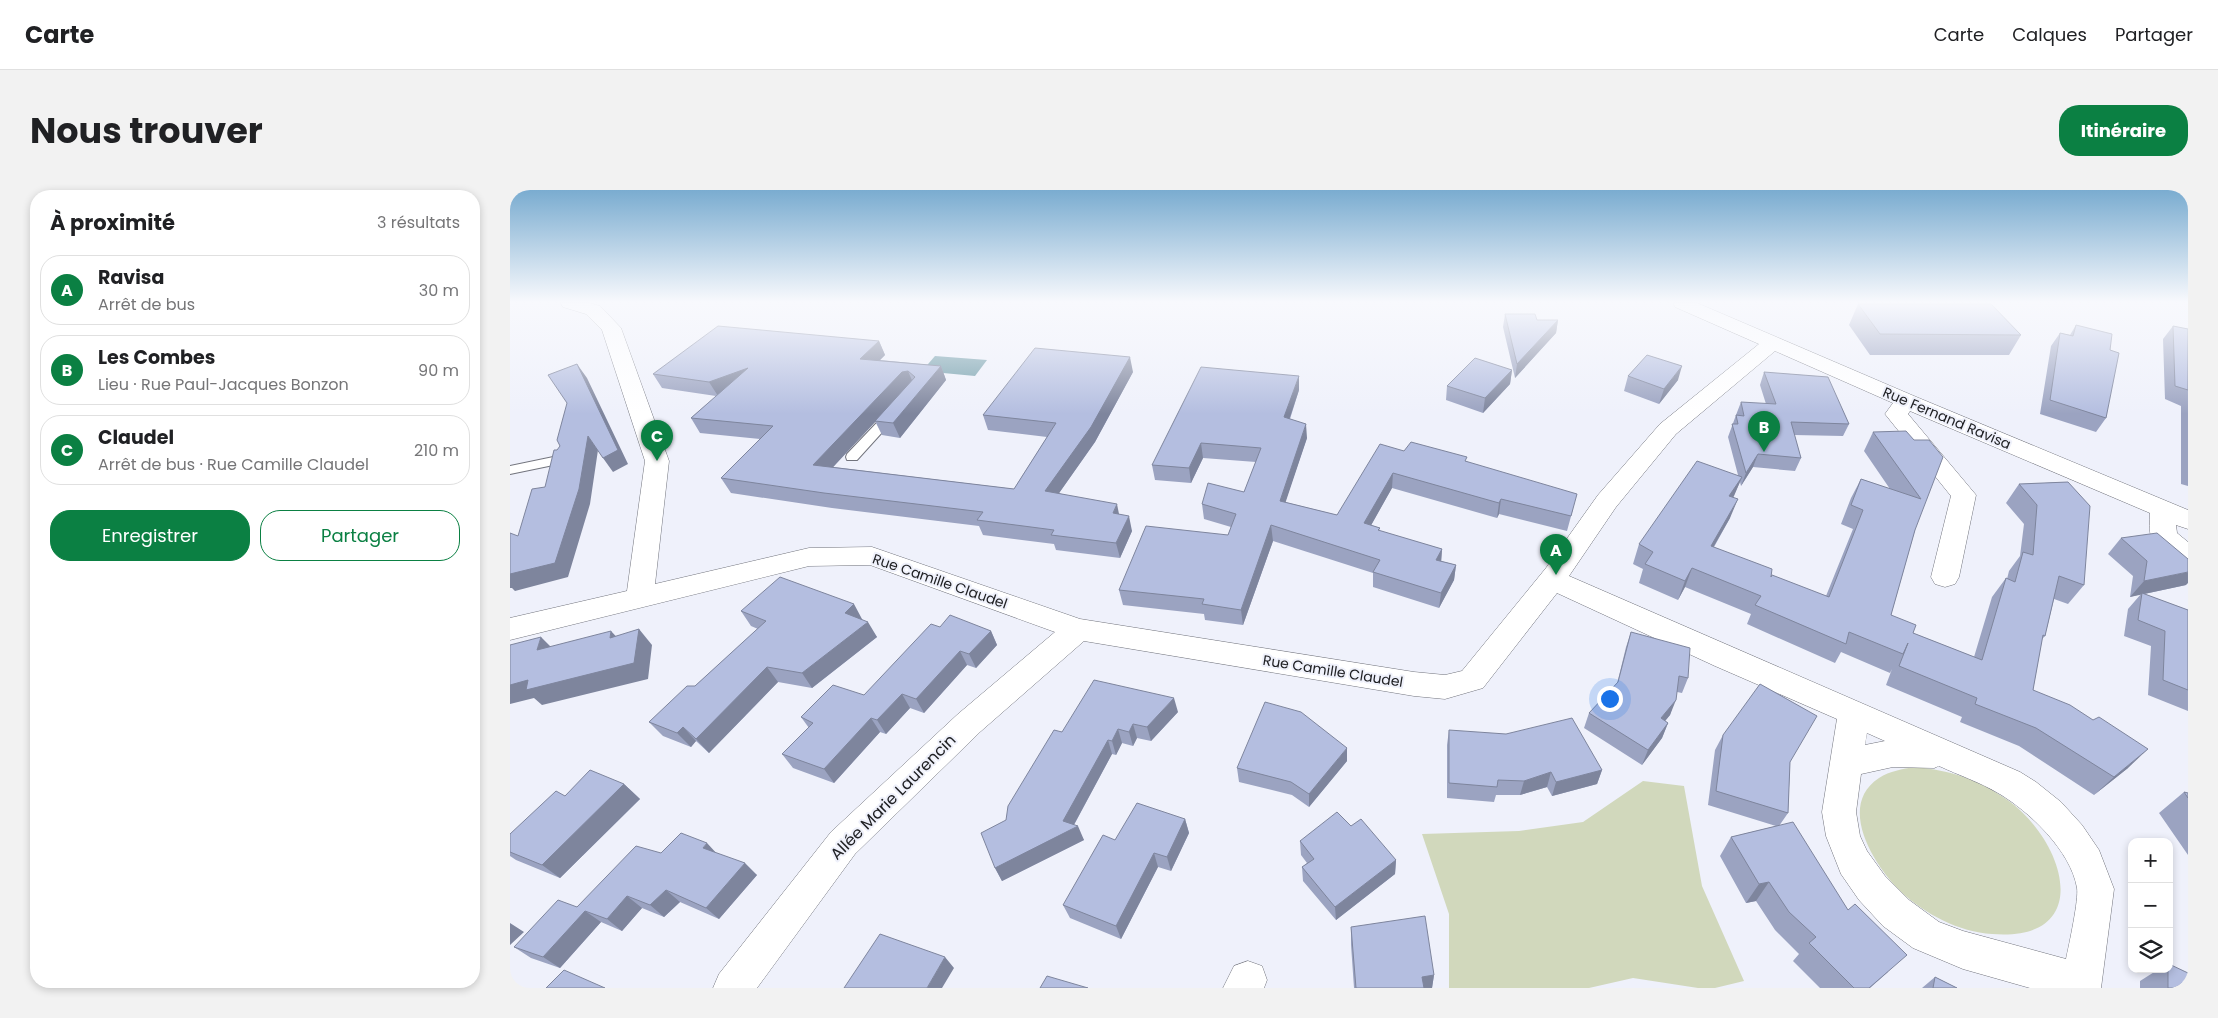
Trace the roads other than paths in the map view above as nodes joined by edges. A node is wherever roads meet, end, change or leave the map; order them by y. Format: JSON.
{"nodes":[{"id":1,"x":615,"y":340,"type":"edge"},
{"id":2,"x":1768,"y":340,"type":"edge"},
{"id":3,"x":1773,"y":343,"type":"junction"},
{"id":4,"x":1906,"y":401,"type":"junction"},
{"id":5,"x":900,"y":406,"type":"edge"},
{"id":6,"x":852,"y":457,"type":"dead end"},
{"id":7,"x":563,"y":459,"type":"edge"},
{"id":8,"x":510,"y":470,"type":"edge"},
{"id":9,"x":2162,"y":510,"type":"junction"},
{"id":10,"x":2188,"y":520,"type":"edge"},
{"id":11,"x":2188,"y":556,"type":"edge"},
{"id":12,"x":1945,"y":577,"type":"dead end"},
{"id":13,"x":1552,"y":580,"type":"junction"},
{"id":14,"x":640,"y":597,"type":"junction"},
{"id":15,"x":510,"y":628,"type":"edge"},
{"id":16,"x":1078,"y":629,"type":"junction"},
{"id":17,"x":1854,"y":713,"type":"junction"},
{"id":18,"x":1946,"y":754,"type":"junction"},
{"id":19,"x":1846,"y":763,"type":"junction"},
{"id":20,"x":2081,"y":986,"type":"edge"},
{"id":21,"x":733,"y":988,"type":"edge"}],
"edges":[{"from":1,"to":14,"type":"street"},
{"from":2,"to":3,"type":"street","name":"Rue Fernand Ravisa"},
{"from":3,"to":4,"type":"street","name":"Rue Fernand Ravisa"},
{"from":3,"to":13,"type":"street"},
{"from":4,"to":9,"type":"street","name":"Rue Fernand Ravisa"},
{"from":4,"to":12,"type":"street"},
{"from":5,"to":6,"type":"lane"},
{"from":7,"to":8,"type":"lane"},
{"from":9,"to":10,"type":"street","name":"Rue Fernand Ravisa"},
{"from":9,"to":11,"type":"street"},
{"from":13,"to":16,"type":"street","name":"Rue Camille Claudel"},
{"from":13,"to":17,"type":"street"},
{"from":14,"to":15,"type":"street","name":"Rue Camille Claudel"},
{"from":14,"to":16,"type":"street","name":"Rue Camille Claudel"},
{"from":16,"to":21,"type":"street","name":"Allée Marie Laurencin"},
{"from":17,"to":18,"type":"street"},
{"from":17,"to":19,"type":"street"},
{"from":18,"to":19,"type":"street"},
{"from":18,"to":20,"type":"street"},
{"from":19,"to":20,"type":"street"}]}
